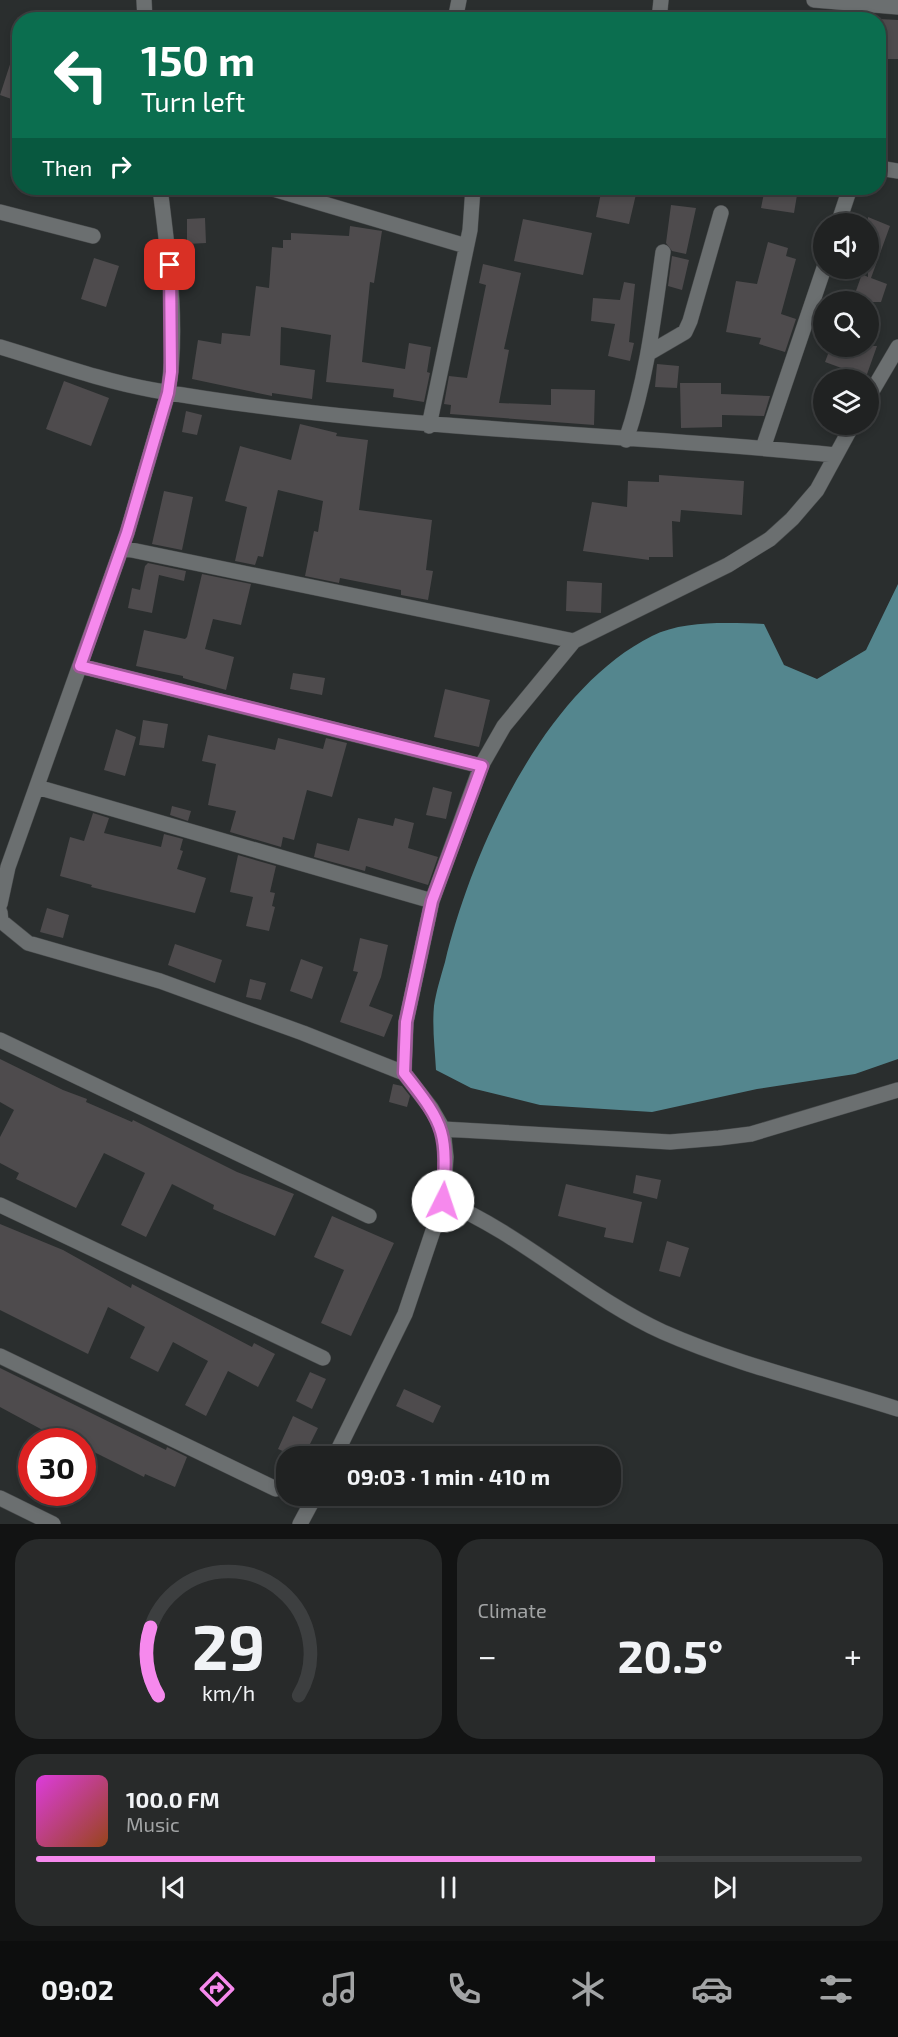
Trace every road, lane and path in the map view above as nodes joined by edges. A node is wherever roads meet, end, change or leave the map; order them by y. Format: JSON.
{"nodes":[{"id":1,"x":814,"y":0,"type":"edge"},
{"id":2,"x":898,"y":7,"type":"edge"},
{"id":3,"x":161,"y":195,"type":"edge"},
{"id":4,"x":294,"y":195,"type":"edge"},
{"id":5,"x":472,"y":195,"type":"edge"},
{"id":6,"x":848,"y":195,"type":"edge"},
{"id":7,"x":0,"y":212,"type":"edge"},
{"id":8,"x":721,"y":213,"type":"dead end"},
{"id":9,"x":842,"y":213,"type":"edge"},
{"id":10,"x":93,"y":236,"type":"dead end"},
{"id":11,"x":466,"y":246,"type":"junction"},
{"id":12,"x":663,"y":252,"type":"dead end"},
{"id":13,"x":820,"y":279,"type":"edge"},
{"id":14,"x":0,"y":347,"type":"edge"},
{"id":15,"x":898,"y":347,"type":"edge"},
{"id":16,"x":649,"y":353,"type":"junction"},
{"id":17,"x":879,"y":379,"type":"edge"},
{"id":18,"x":168,"y":393,"type":"junction"},
{"id":19,"x":429,"y":426,"type":"junction"},
{"id":20,"x":847,"y":435,"type":"edge"},
{"id":21,"x":626,"y":440,"type":"junction"},
{"id":22,"x":763,"y":448,"type":"junction"},
{"id":23,"x":835,"y":455,"type":"junction"},
{"id":24,"x":122,"y":548,"type":"junction"},
{"id":25,"x":574,"y":641,"type":"junction"},
{"id":26,"x":80,"y":666,"type":"junction"},
{"id":27,"x":482,"y":766,"type":"junction"},
{"id":28,"x":37,"y":787,"type":"junction"},
{"id":29,"x":432,"y":901,"type":"junction"},
{"id":30,"x":0,"y":904,"type":"edge"},
{"id":31,"x":0,"y":912,"type":"edge"},
{"id":32,"x":0,"y":1040,"type":"edge"},
{"id":33,"x":404,"y":1073,"type":"junction"},
{"id":34,"x":898,"y":1090,"type":"edge"},
{"id":35,"x":443,"y":1129,"type":"junction"},
{"id":36,"x":443,"y":1201,"type":"junction"},
{"id":37,"x":0,"y":1205,"type":"edge"},
{"id":38,"x":369,"y":1216,"type":"dead end"},
{"id":39,"x":0,"y":1356,"type":"edge"},
{"id":40,"x":323,"y":1358,"type":"dead end"},
{"id":41,"x":898,"y":1409,"type":"edge"},
{"id":42,"x":340,"y":1446,"type":"edge"},
{"id":43,"x":276,"y":1489,"type":"dead end"},
{"id":44,"x":0,"y":1498,"type":"edge"},
{"id":45,"x":310,"y":1506,"type":"edge"},
{"id":46,"x":53,"y":1524,"type":"edge"},
{"id":47,"x":300,"y":1524,"type":"edge"}],
"edges":[{"from":1,"to":2,"type":"street"},
{"from":3,"to":18,"type":"street"},
{"from":4,"to":11,"type":"street"},
{"from":5,"to":11,"type":"street"},
{"from":6,"to":9,"type":"street"},
{"from":7,"to":10,"type":"street"},
{"from":8,"to":16,"type":"street"},
{"from":11,"to":19,"type":"street"},
{"from":12,"to":16,"type":"street"},
{"from":13,"to":22,"type":"street"},
{"from":14,"to":18,"type":"street"},
{"from":15,"to":17,"type":"street"},
{"from":16,"to":21,"type":"street"},
{"from":18,"to":19,"type":"street"},
{"from":18,"to":24,"type":"street"},
{"from":19,"to":21,"type":"street"},
{"from":20,"to":23,"type":"street"},
{"from":21,"to":22,"type":"street"},
{"from":22,"to":23,"type":"street"},
{"from":23,"to":25,"type":"street"},
{"from":24,"to":25,"type":"street"},
{"from":24,"to":26,"type":"street"},
{"from":25,"to":27,"type":"street"},
{"from":26,"to":27,"type":"street"},
{"from":26,"to":28,"type":"street"},
{"from":27,"to":29,"type":"street"},
{"from":28,"to":29,"type":"street"},
{"from":28,"to":30,"type":"street"},
{"from":29,"to":33,"type":"street"},
{"from":31,"to":33,"type":"street"},
{"from":32,"to":38,"type":"street"},
{"from":33,"to":35,"type":"street"},
{"from":34,"to":35,"type":"street"},
{"from":35,"to":36,"type":"street"},
{"from":36,"to":41,"type":"street"},
{"from":36,"to":42,"type":"street"},
{"from":37,"to":40,"type":"street"},
{"from":39,"to":43,"type":"street"},
{"from":44,"to":46,"type":"street"},
{"from":45,"to":47,"type":"street"}]}
